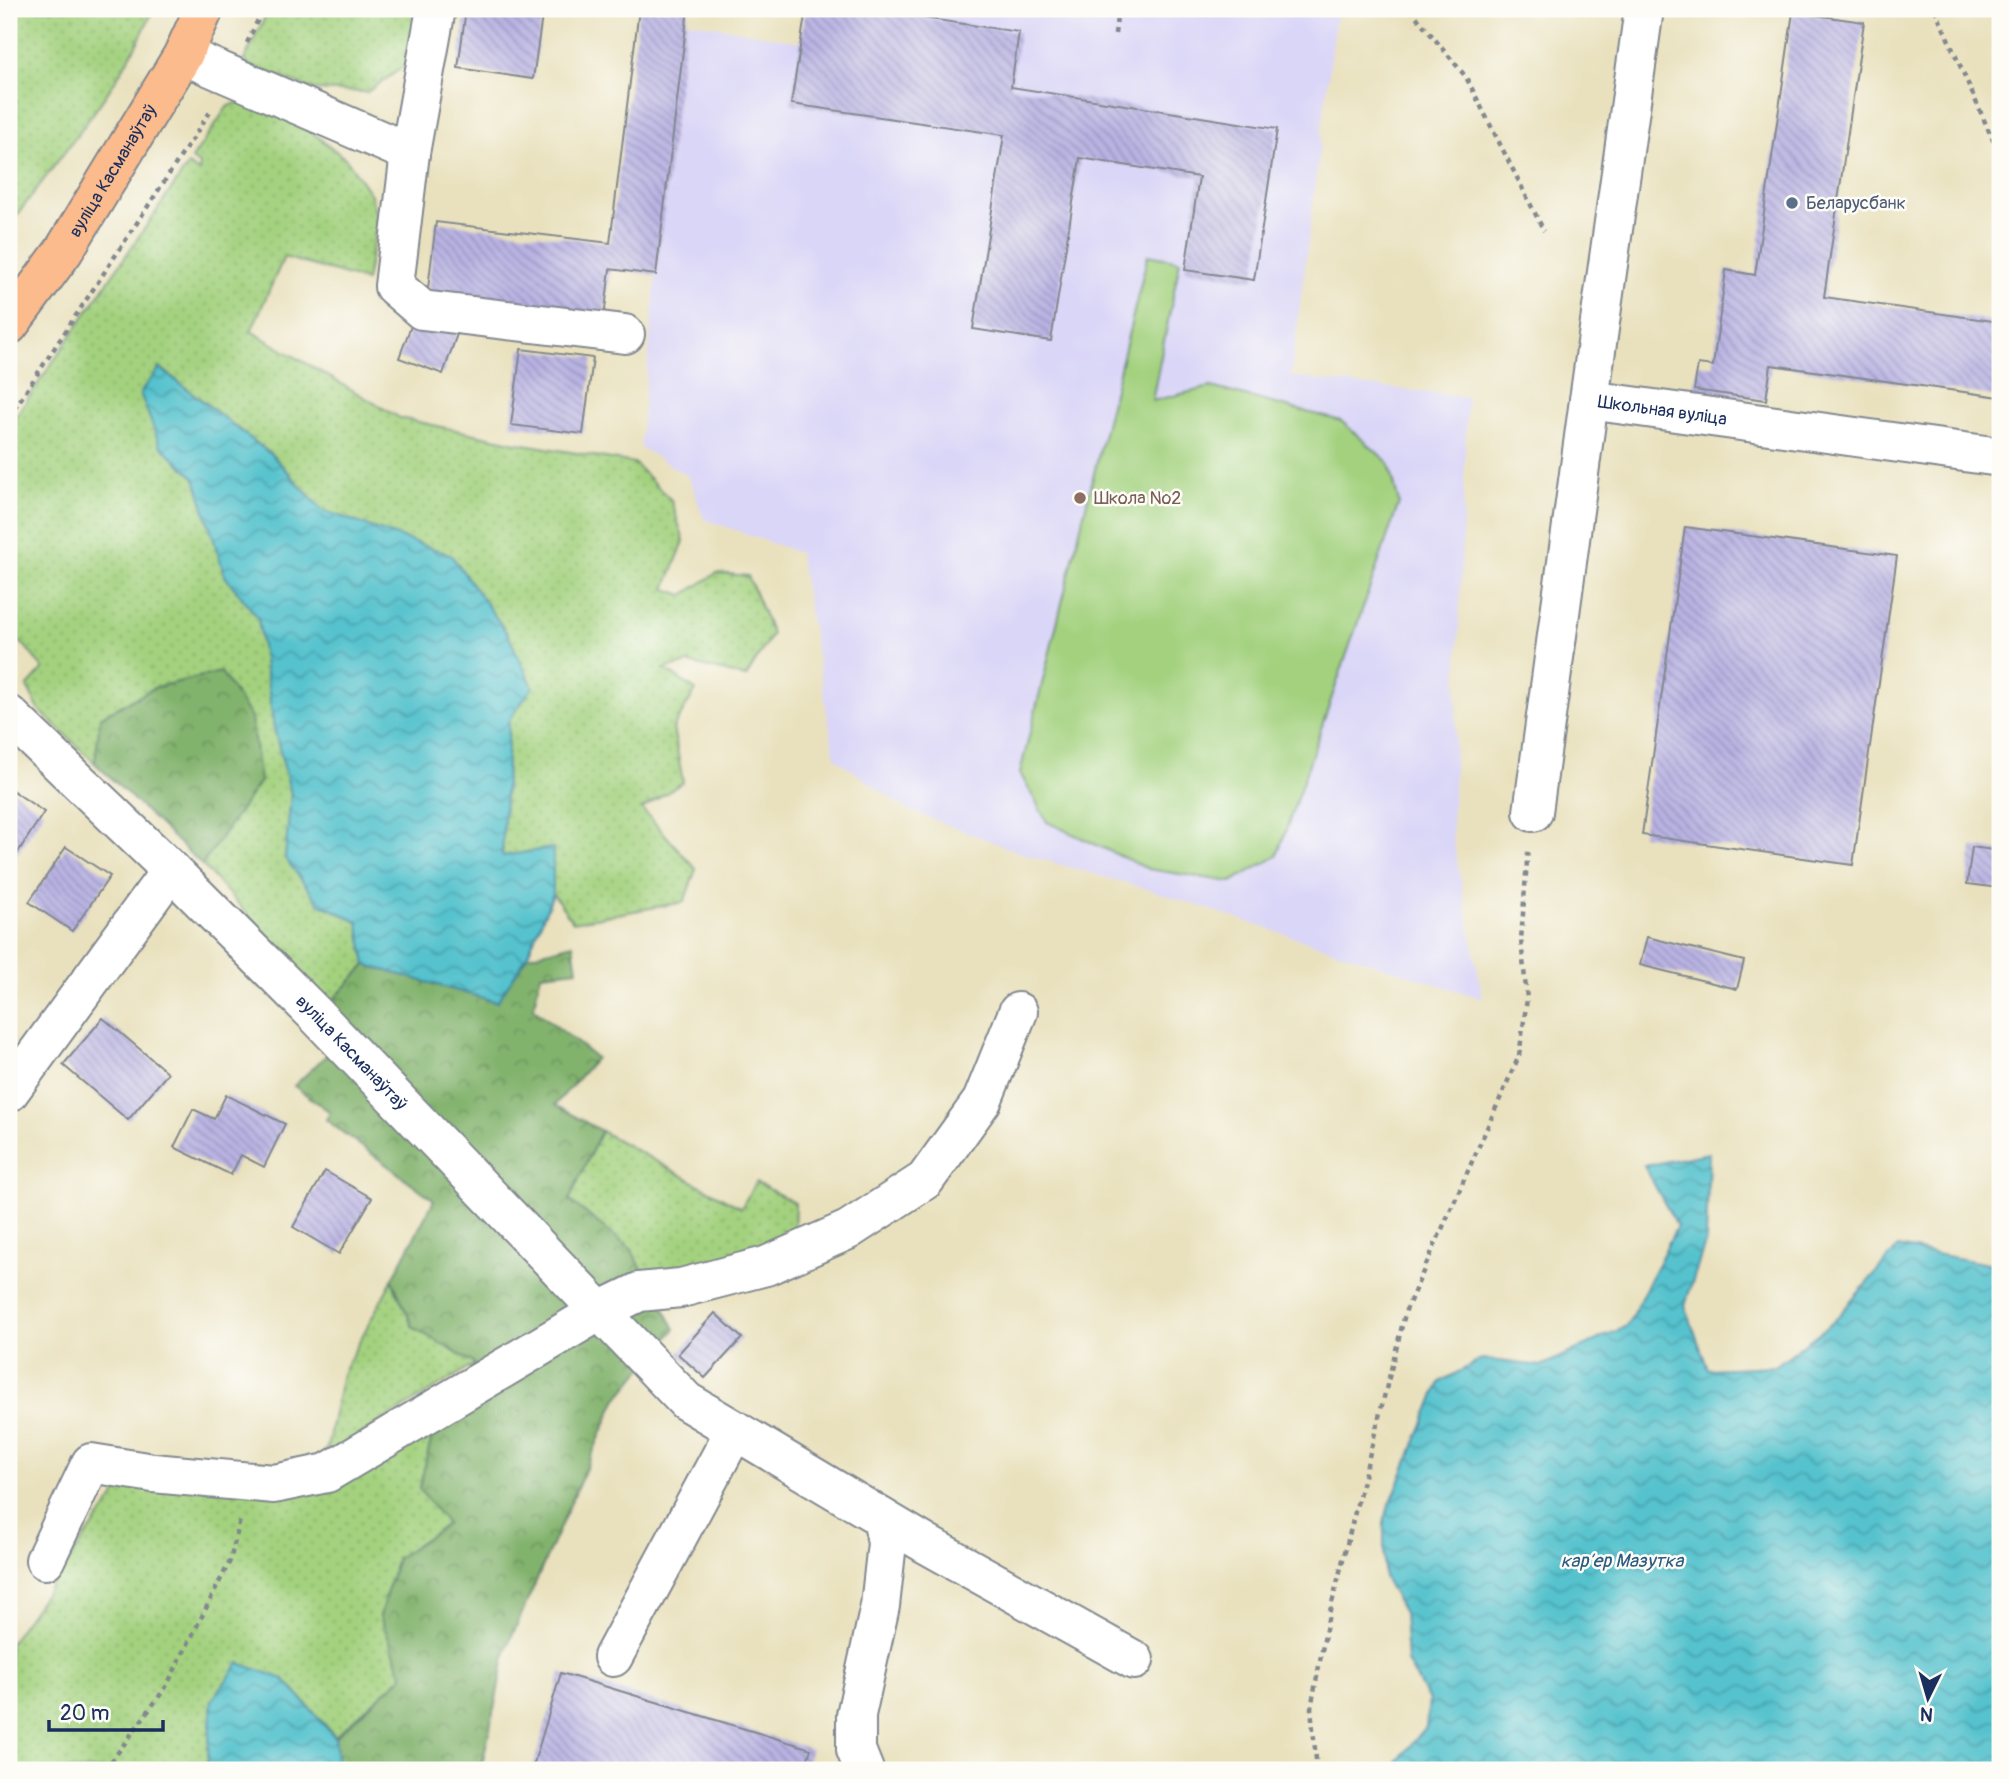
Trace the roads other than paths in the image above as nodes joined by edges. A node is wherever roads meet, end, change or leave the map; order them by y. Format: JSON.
{"nodes":[{"id":1,"x":204,"y":9,"type":"edge"},
{"id":2,"x":436,"y":9,"type":"edge"},
{"id":3,"x":1644,"y":9,"type":"edge"},
{"id":4,"x":183,"y":55,"type":"junction"},
{"id":5,"x":410,"y":153,"type":"junction"},
{"id":6,"x":9,"y":326,"type":"edge"},
{"id":7,"x":625,"y":334,"type":"dead end"},
{"id":8,"x":1589,"y":400,"type":"junction"},
{"id":9,"x":2000,"y":457,"type":"edge"},
{"id":10,"x":9,"y":715,"type":"edge"},
{"id":11,"x":1533,"y":812,"type":"road end"},
{"id":12,"x":171,"y":870,"type":"junction"},
{"id":13,"x":1018,"y":1012,"type":"dead end"},
{"id":14,"x":9,"y":1091,"type":"edge"},
{"id":15,"x":600,"y":1311,"type":"junction"},
{"id":16,"x":735,"y":1430,"type":"junction"},
{"id":17,"x":882,"y":1517,"type":"junction"},
{"id":18,"x":45,"y":1560,"type":"dead end"},
{"id":19,"x":613,"y":1657,"type":"dead end"},
{"id":20,"x":1134,"y":1660,"type":"dead end"},
{"id":21,"x":864,"y":1770,"type":"edge"}],
"edges":[{"from":1,"to":4,"type":"main road","name":"вуліца Касманаўтаў"},
{"from":2,"to":5,"type":"street"},
{"from":3,"to":8,"type":"street","name":"Школьная вуліца"},
{"from":4,"to":5,"type":"street"},
{"from":4,"to":6,"type":"main road","name":"вуліца Касманаўтаў"},
{"from":5,"to":7,"type":"street"},
{"from":8,"to":9,"type":"street","name":"Школьная вуліца"},
{"from":8,"to":11,"type":"street"},
{"from":10,"to":12,"type":"street","name":"вуліца Касманаўтаў"},
{"from":12,"to":14,"type":"street"},
{"from":12,"to":15,"type":"street","name":"вуліца Касманаўтаў"},
{"from":13,"to":15,"type":"street"},
{"from":15,"to":16,"type":"street","name":"вуліца Касманаўтаў"},
{"from":15,"to":18,"type":"street"},
{"from":16,"to":17,"type":"street","name":"вуліца Касманаўтаў"},
{"from":16,"to":19,"type":"street"},
{"from":17,"to":20,"type":"street","name":"вуліца Касманаўтаў"},
{"from":17,"to":21,"type":"street"}]}
